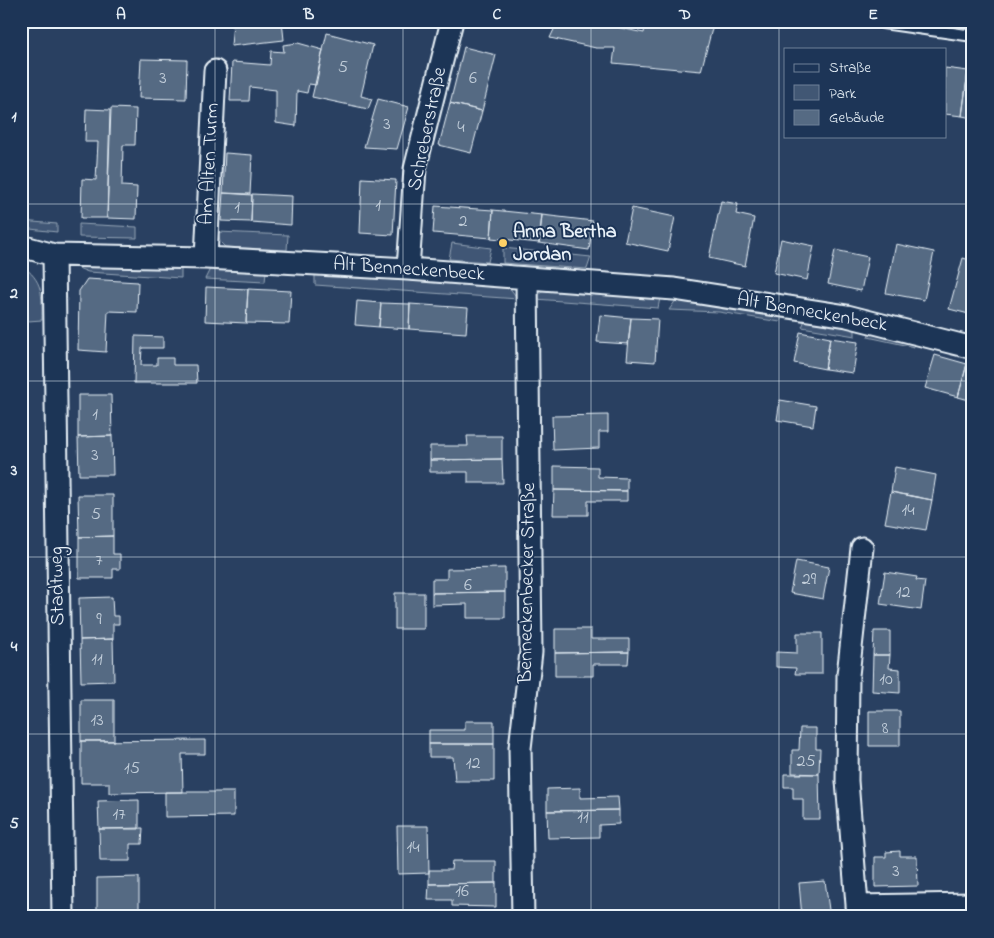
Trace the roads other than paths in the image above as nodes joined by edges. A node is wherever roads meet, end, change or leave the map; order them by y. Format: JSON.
{"nodes":[{"id":1,"x":452,"y":21,"type":"edge"},
{"id":2,"x":883,"y":23,"type":"dead end"},
{"id":3,"x":973,"y":36,"type":"edge"},
{"id":4,"x":215,"y":71,"type":"dead end"},
{"id":5,"x":21,"y":246,"type":"edge"},
{"id":6,"x":54,"y":255,"type":"junction"},
{"id":7,"x":206,"y":258,"type":"junction"},
{"id":8,"x":408,"y":269,"type":"junction"},
{"id":9,"x":526,"y":279,"type":"junction"},
{"id":10,"x":973,"y":348,"type":"edge"},
{"id":11,"x":862,"y":548,"type":"dead end"},
{"id":12,"x":973,"y":904,"type":"edge"},
{"id":13,"x":858,"y":912,"type":"edge"},
{"id":14,"x":63,"y":917,"type":"edge"},
{"id":15,"x":523,"y":917,"type":"edge"}],
"edges":[{"from":1,"to":8,"type":"street","name":"Schreberstraße"},
{"from":2,"to":3,"type":"lane"},
{"from":4,"to":7,"type":"street","name":"Am Alten Turm"},
{"from":5,"to":6,"type":"street","name":"Alt Benneckenbeck"},
{"from":6,"to":7,"type":"street","name":"Alt Benneckenbeck"},
{"from":6,"to":14,"type":"street","name":"Stadtweg"},
{"from":7,"to":8,"type":"street","name":"Alt Benneckenbeck"},
{"from":8,"to":9,"type":"street","name":"Alt Benneckenbeck"},
{"from":9,"to":10,"type":"street","name":"Alt Benneckenbeck"},
{"from":9,"to":15,"type":"street","name":"Benneckenbecker Straße"},
{"from":11,"to":13,"type":"street"},
{"from":12,"to":13,"type":"street"}]}
